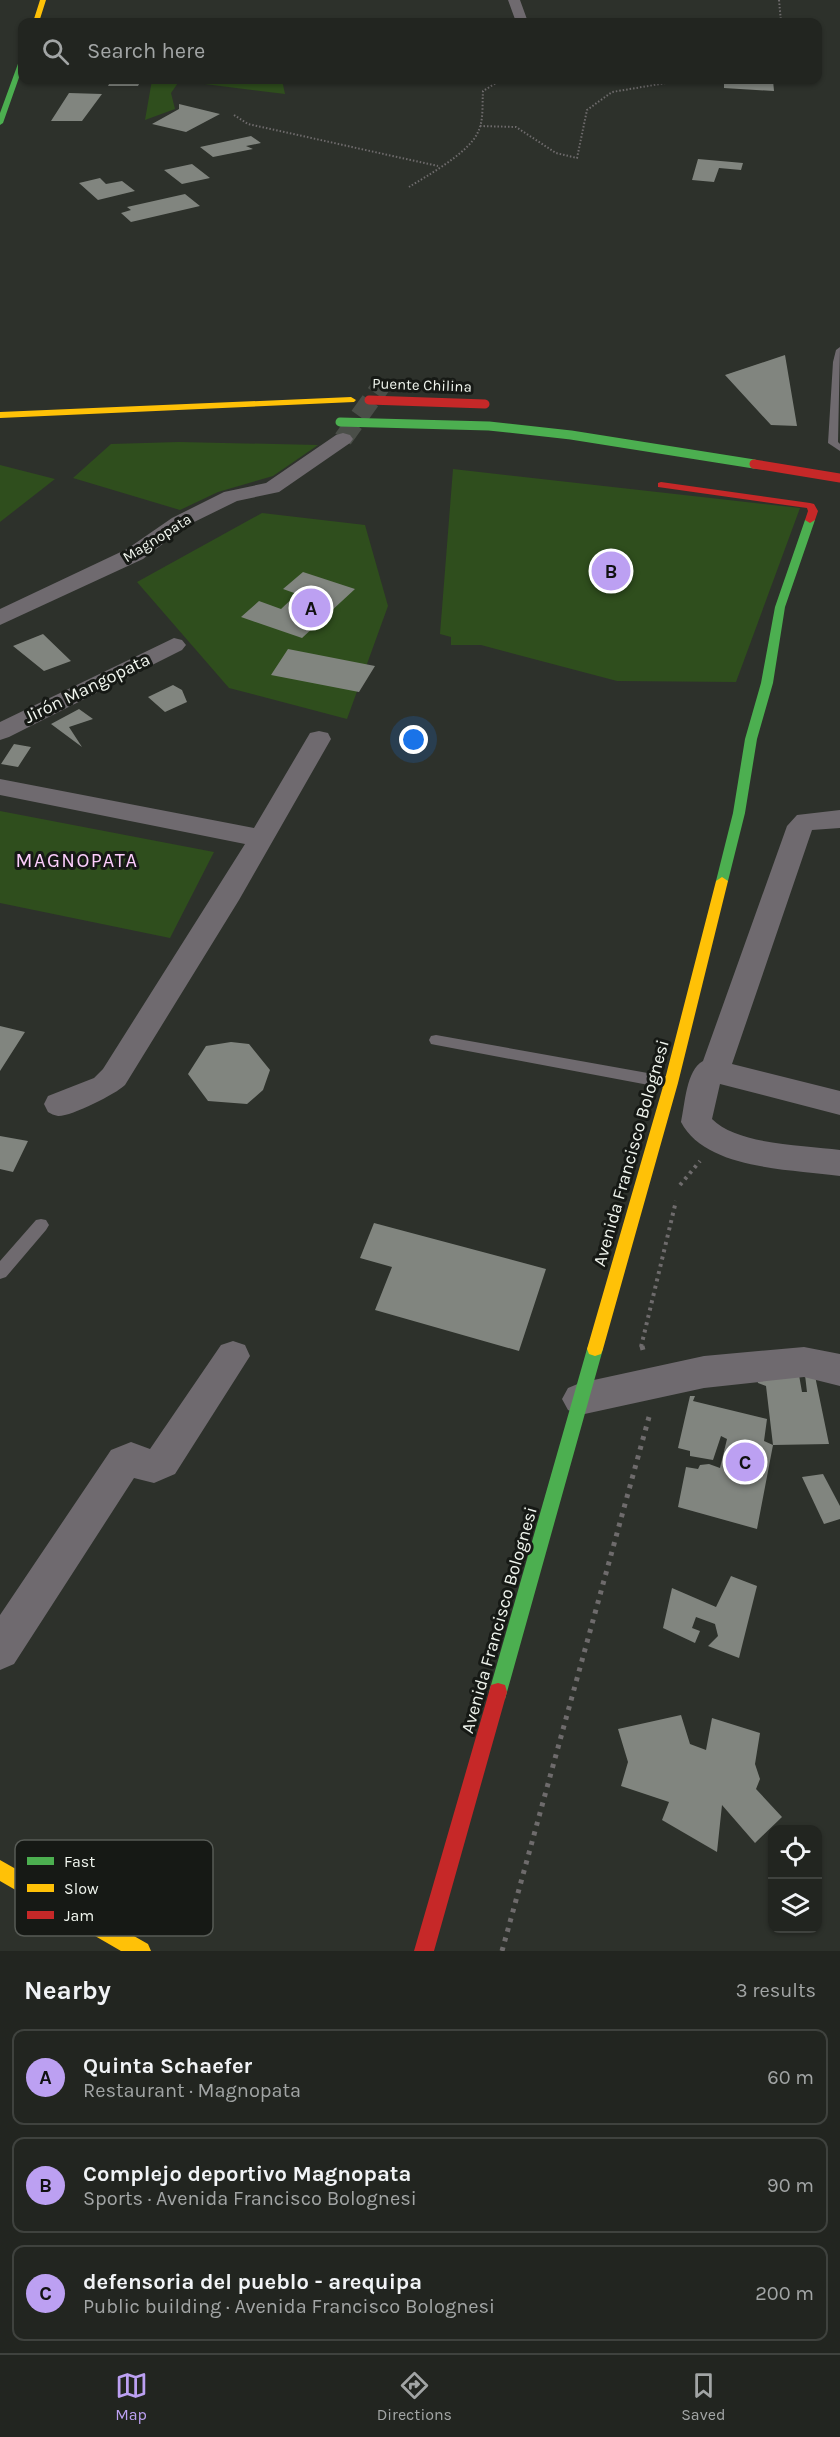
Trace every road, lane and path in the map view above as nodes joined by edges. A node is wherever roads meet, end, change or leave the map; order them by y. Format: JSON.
{"nodes":[{"id":1,"x":43,"y":0,"type":"edge"},
{"id":2,"x":514,"y":0,"type":"edge"},
{"id":3,"x":778,"y":0,"type":"edge"},
{"id":4,"x":37,"y":18,"type":"edge"},
{"id":5,"x":521,"y":18,"type":"edge"},
{"id":6,"x":780,"y":18,"type":"edge"},
{"id":7,"x":18,"y":72,"type":"edge"},
{"id":8,"x":494,"y":84,"type":"edge"},
{"id":9,"x":660,"y":84,"type":"edge"},
{"id":10,"x":234,"y":115,"type":"dead end"},
{"id":11,"x":0,"y":123,"type":"edge"},
{"id":12,"x":480,"y":126,"type":"junction"},
{"id":13,"x":438,"y":166,"type":"junction"},
{"id":14,"x":409,"y":187,"type":"dead end"},
{"id":15,"x":840,"y":350,"type":"edge"},
{"id":16,"x":493,"y":404,"type":"dead end"},
{"id":17,"x":0,"y":415,"type":"edge"},
{"id":18,"x":337,"y":428,"type":"joint"},
{"id":19,"x":840,"y":448,"type":"edge"},
{"id":20,"x":817,"y":452,"type":"dead end"},
{"id":21,"x":840,"y":455,"type":"edge"},
{"id":22,"x":840,"y":478,"type":"edge"},
{"id":23,"x":661,"y":485,"type":"dead end"},
{"id":24,"x":0,"y":618,"type":"edge"},
{"id":25,"x":174,"y":645,"type":"dead end"},
{"id":26,"x":0,"y":732,"type":"edge"},
{"id":27,"x":319,"y":739,"type":"dead end"},
{"id":28,"x":0,"y":787,"type":"edge"},
{"id":29,"x":840,"y":819,"type":"edge"},
{"id":30,"x":800,"y":826,"type":"junction"},
{"id":31,"x":840,"y":832,"type":"edge"},
{"id":32,"x":260,"y":838,"type":"junction"},
{"id":33,"x":436,"y":1040,"type":"dead end"},
{"id":34,"x":713,"y":1069,"type":"junction"},
{"id":35,"x":671,"y":1083,"type":"junction"},
{"id":36,"x":840,"y":1103,"type":"edge"},
{"id":37,"x":59,"y":1104,"type":"dead end"},
{"id":38,"x":696,"y":1122,"type":"junction"},
{"id":39,"x":653,"y":1140,"type":"junction"},
{"id":40,"x":703,"y":1158,"type":"dead end"},
{"id":41,"x":840,"y":1162,"type":"edge"},
{"id":42,"x":40,"y":1225,"type":"dead end"},
{"id":43,"x":0,"y":1272,"type":"edge"},
{"id":44,"x":233,"y":1356,"type":"dead end"},
{"id":45,"x":840,"y":1370,"type":"edge"},
{"id":46,"x":659,"y":1382,"type":"junction"},
{"id":47,"x":580,"y":1399,"type":"junction"},
{"id":48,"x":0,"y":1650,"type":"edge"},
{"id":49,"x":0,"y":1870,"type":"edge"},
{"id":50,"x":15,"y":1879,"type":"edge"},
{"id":51,"x":115,"y":1936,"type":"edge"},
{"id":52,"x":141,"y":1951,"type":"edge"},
{"id":53,"x":424,"y":1951,"type":"edge"},
{"id":54,"x":502,"y":1951,"type":"edge"}],
"edges":[{"from":1,"to":4,"type":"street"},
{"from":2,"to":5,"type":"street"},
{"from":3,"to":6,"type":"path"},
{"from":7,"to":11,"type":"street"},
{"from":8,"to":12,"type":"path"},
{"from":9,"to":12,"type":"path"},
{"from":10,"to":13,"type":"path"},
{"from":12,"to":13,"type":"path"},
{"from":13,"to":14,"type":"path"},
{"from":15,"to":19,"type":"lane"},
{"from":16,"to":17,"type":"street","name":"Puente Chilina","bridge":true},
{"from":18,"to":22,"type":"street","bridge":true},
{"from":18,"to":24,"type":"street","name":"Magnopata"},
{"from":20,"to":21,"type":"street"},
{"from":23,"to":35,"type":"street","name":"Avenida Francisco Bolognesi"},
{"from":25,"to":26,"type":"street","name":"Jirón Mangopata"},
{"from":27,"to":32,"type":"street"},
{"from":28,"to":32,"type":"street"},
{"from":29,"to":30,"type":"street"},
{"from":30,"to":31,"type":"street"},
{"from":30,"to":34,"type":"street"},
{"from":32,"to":37,"type":"street"},
{"from":33,"to":35,"type":"lane"},
{"from":34,"to":36,"type":"street"},
{"from":34,"to":38,"type":"street"},
{"from":35,"to":39,"type":"street","name":"Avenida Francisco Bolognesi"},
{"from":38,"to":39,"type":"street"},
{"from":38,"to":41,"type":"street"},
{"from":39,"to":47,"type":"street","name":"Avenida Francisco Bolognesi"},
{"from":40,"to":46,"type":"path"},
{"from":42,"to":43,"type":"lane"},
{"from":44,"to":48,"type":"street"},
{"from":45,"to":46,"type":"street"},
{"from":46,"to":47,"type":"street"},
{"from":46,"to":54,"type":"path"},
{"from":47,"to":53,"type":"street","name":"Avenida Francisco Bolognesi"},
{"from":49,"to":50,"type":"street"},
{"from":51,"to":52,"type":"street"}]}
